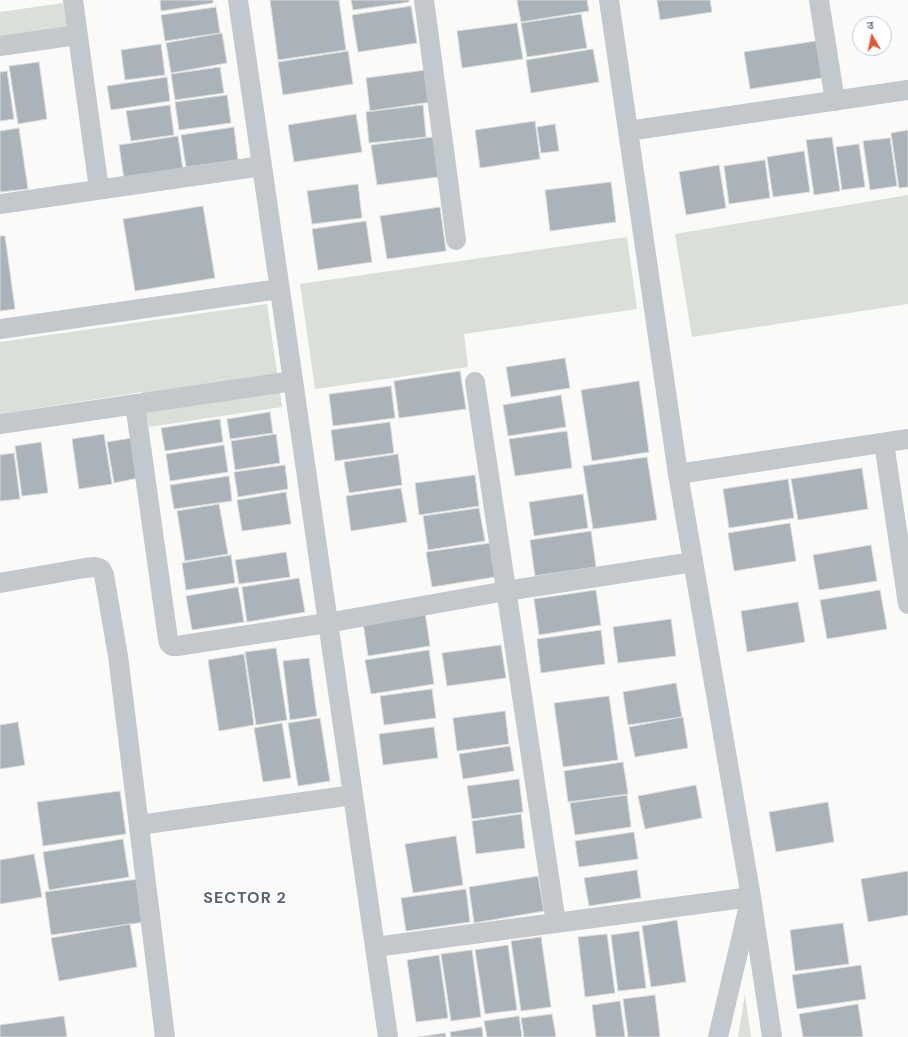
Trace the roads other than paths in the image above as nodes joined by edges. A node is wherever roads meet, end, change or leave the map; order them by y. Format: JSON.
{"nodes":[{"id":1,"x":72,"y":0,"type":"edge"},
{"id":2,"x":238,"y":0,"type":"edge"},
{"id":3,"x":424,"y":0,"type":"edge"},
{"id":4,"x":609,"y":0,"type":"edge"},
{"id":5,"x":819,"y":0,"type":"edge"},
{"id":6,"x":78,"y":35,"type":"junction"},
{"id":7,"x":0,"y":46,"type":"edge"},
{"id":8,"x":908,"y":90,"type":"edge"},
{"id":9,"x":835,"y":101,"type":"junction"},
{"id":10,"x":628,"y":132,"type":"junction"},
{"id":11,"x":262,"y":166,"type":"junction"},
{"id":12,"x":99,"y":189,"type":"junction"},
{"id":13,"x":0,"y":204,"type":"edge"},
{"id":14,"x":456,"y":240,"type":"dead end"},
{"id":15,"x":279,"y":289,"type":"junction"},
{"id":16,"x":0,"y":329,"type":"edge"},
{"id":17,"x":293,"y":381,"type":"junction"},
{"id":18,"x":475,"y":382,"type":"dead end"},
{"id":19,"x":135,"y":404,"type":"junction"},
{"id":20,"x":0,"y":424,"type":"edge"},
{"id":21,"x":908,"y":439,"type":"edge"},
{"id":22,"x":884,"y":443,"type":"junction"},
{"id":23,"x":678,"y":474,"type":"junction"},
{"id":24,"x":693,"y":562,"type":"junction"},
{"id":25,"x":0,"y":583,"type":"edge"},
{"id":26,"x":506,"y":591,"type":"junction"},
{"id":27,"x":908,"y":604,"type":"edge"},
{"id":28,"x":327,"y":623,"type":"junction"},
{"id":29,"x":353,"y":795,"type":"junction"},
{"id":30,"x":139,"y":825,"type":"junction"},
{"id":31,"x":751,"y":897,"type":"junction"},
{"id":32,"x":556,"y":923,"type":"junction"},
{"id":33,"x":375,"y":947,"type":"junction"},
{"id":34,"x":165,"y":1037,"type":"edge"},
{"id":35,"x":386,"y":1037,"type":"edge"},
{"id":36,"x":718,"y":1037,"type":"edge"},
{"id":37,"x":772,"y":1037,"type":"edge"}],
"edges":[{"from":1,"to":6,"type":"street"},
{"from":2,"to":11,"type":"street"},
{"from":3,"to":14,"type":"street"},
{"from":4,"to":10,"type":"street"},
{"from":5,"to":9,"type":"street"},
{"from":6,"to":7,"type":"street"},
{"from":6,"to":12,"type":"street"},
{"from":8,"to":9,"type":"street"},
{"from":9,"to":10,"type":"street"},
{"from":10,"to":23,"type":"street"},
{"from":11,"to":12,"type":"street"},
{"from":11,"to":15,"type":"street"},
{"from":12,"to":13,"type":"street"},
{"from":15,"to":16,"type":"street"},
{"from":15,"to":17,"type":"street"},
{"from":17,"to":19,"type":"street"},
{"from":17,"to":28,"type":"street"},
{"from":18,"to":26,"type":"street"},
{"from":19,"to":20,"type":"street"},
{"from":19,"to":28,"type":"street"},
{"from":21,"to":22,"type":"street"},
{"from":22,"to":23,"type":"street"},
{"from":22,"to":27,"type":"street"},
{"from":23,"to":24,"type":"street"},
{"from":24,"to":26,"type":"street"},
{"from":24,"to":31,"type":"street"},
{"from":25,"to":30,"type":"street"},
{"from":26,"to":28,"type":"street"},
{"from":26,"to":32,"type":"street"},
{"from":28,"to":29,"type":"street"},
{"from":29,"to":30,"type":"street"},
{"from":29,"to":33,"type":"street"},
{"from":30,"to":34,"type":"street"},
{"from":31,"to":32,"type":"street"},
{"from":31,"to":36,"type":"street"},
{"from":31,"to":37,"type":"street"},
{"from":32,"to":33,"type":"street"},
{"from":33,"to":35,"type":"street"}]}
